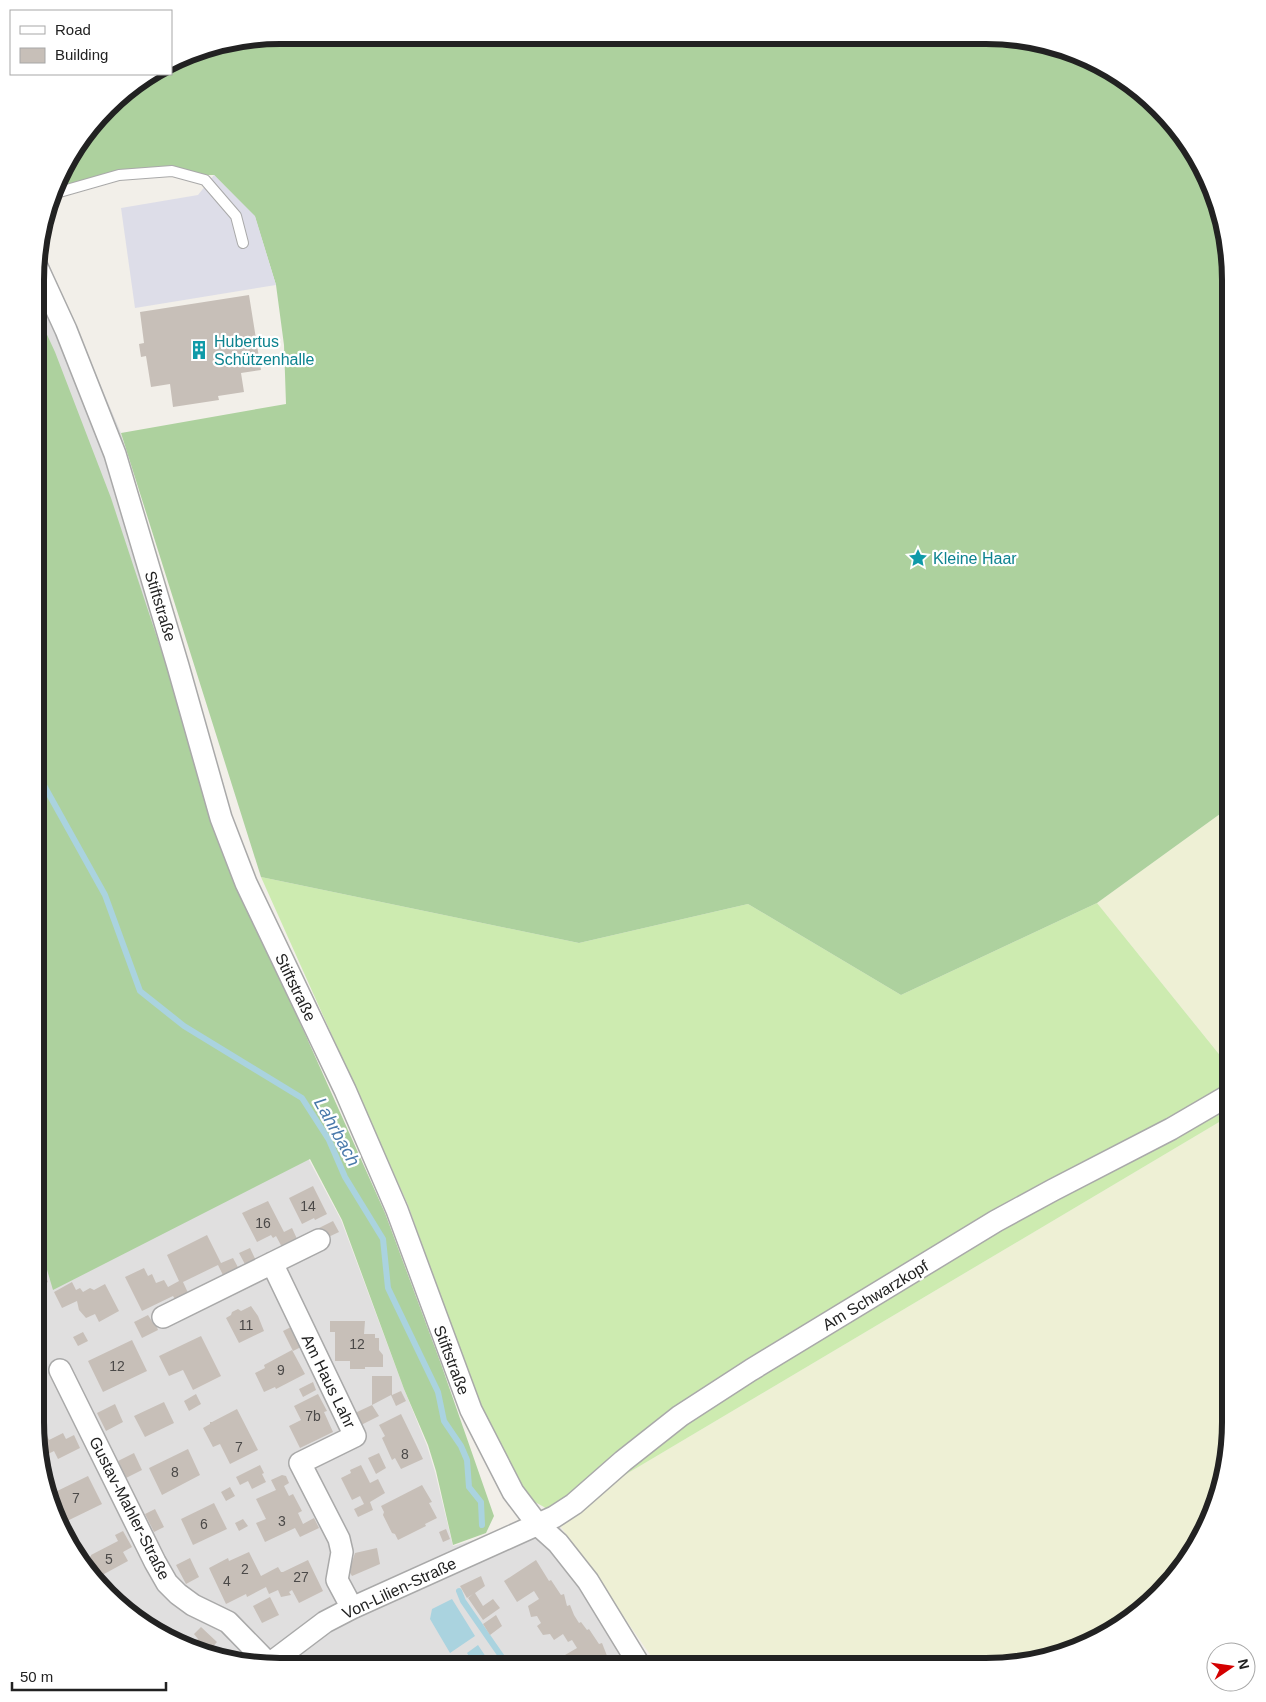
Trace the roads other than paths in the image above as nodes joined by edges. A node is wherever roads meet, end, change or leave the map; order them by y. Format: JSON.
{"nodes":[{"id":1,"x":61,"y":192,"type":"edge"},
{"id":2,"x":243,"y":243,"type":"dead end"},
{"id":3,"x":44,"y":282,"type":"edge"},
{"id":4,"x":1222,"y":1099,"type":"edge"},
{"id":5,"x":319,"y":1240,"type":"dead end"},
{"id":6,"x":272,"y":1263,"type":"junction"},
{"id":7,"x":162,"y":1317,"type":"dead end"},
{"id":8,"x":60,"y":1370,"type":"dead end"},
{"id":9,"x":538,"y":1525,"type":"junction"},
{"id":10,"x":352,"y":1608,"type":"junction"},
{"id":11,"x":262,"y":1658,"type":"edge"},
{"id":12,"x":276,"y":1658,"type":"edge"},
{"id":13,"x":635,"y":1658,"type":"edge"}],
"edges":[{"from":1,"to":2,"type":"lane"},
{"from":3,"to":9,"type":"street","name":"Stiftstraße"},
{"from":4,"to":9,"type":"street","name":"Am Schwarzkopf"},
{"from":5,"to":6,"type":"street"},
{"from":6,"to":7,"type":"street"},
{"from":6,"to":10,"type":"street","name":"Am Haus Lahr"},
{"from":8,"to":11,"type":"street","name":"Gustav-Mahler-Straße"},
{"from":9,"to":10,"type":"street","name":"Von-Lilien-Straße"},
{"from":9,"to":13,"type":"street","name":"Stiftstraße"},
{"from":10,"to":12,"type":"street","name":"Von-Lilien-Straße"}]}
